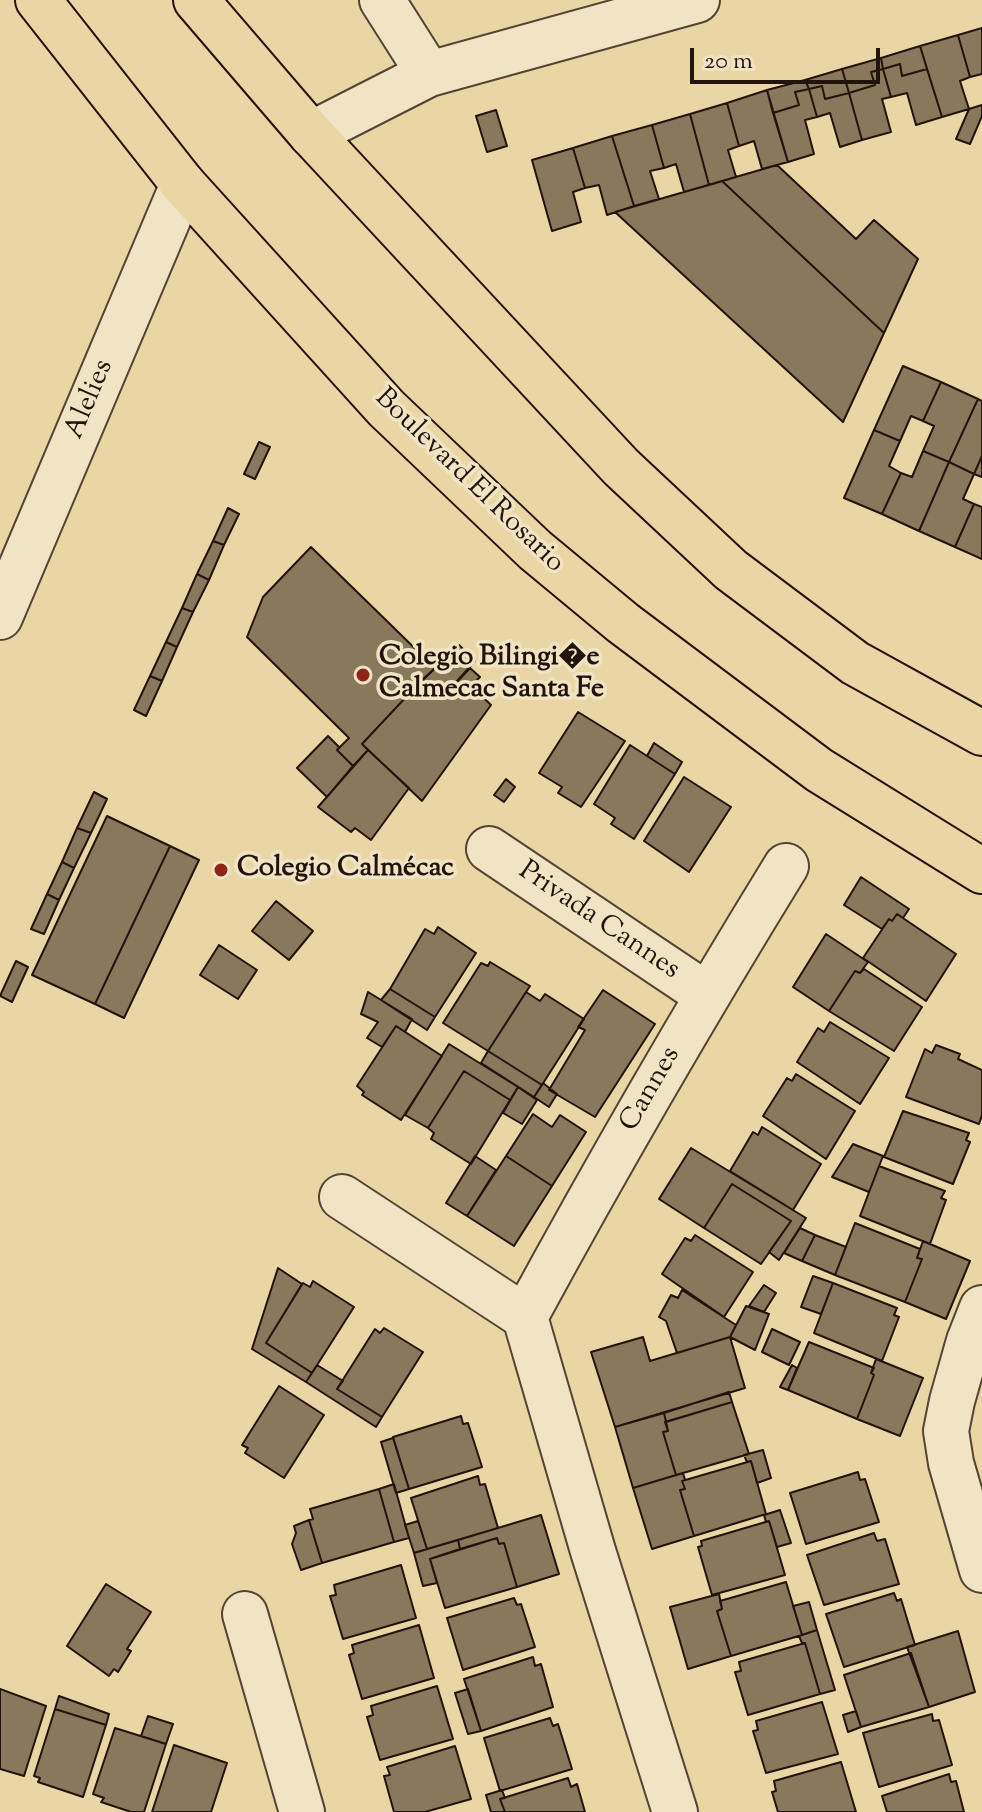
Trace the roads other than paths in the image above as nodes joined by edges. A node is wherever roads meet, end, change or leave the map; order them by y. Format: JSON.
{"nodes":[{"id":1,"x":38,"y":0,"type":"edge"},
{"id":2,"x":196,"y":0,"type":"edge"},
{"id":3,"x":382,"y":0,"type":"edge"},
{"id":4,"x":697,"y":0,"type":"edge"},
{"id":5,"x":429,"y":74,"type":"junction"},
{"id":6,"x":311,"y":134,"type":"junction"},
{"id":7,"x":183,"y":184,"type":"junction"},
{"id":8,"x":0,"y":617,"type":"edge"},
{"id":9,"x":982,"y":733,"type":"edge"},
{"id":10,"x":489,"y":849,"type":"dead end"},
{"id":11,"x":786,"y":866,"type":"dead end"},
{"id":12,"x":982,"y":871,"type":"edge"},
{"id":13,"x":707,"y":995,"type":"junction"},
{"id":14,"x":342,"y":1197,"type":"dead end"},
{"id":15,"x":982,"y":1308,"type":"edge"},
{"id":16,"x":525,"y":1317,"type":"junction"},
{"id":17,"x":982,"y":1570,"type":"edge"},
{"id":18,"x":245,"y":1614,"type":"dead end"},
{"id":19,"x":302,"y":1812,"type":"edge"},
{"id":20,"x":675,"y":1812,"type":"edge"}],
"edges":[{"from":1,"to":7,"type":"main road","name":"Boulevard El Rosario"},
{"from":2,"to":6,"type":"main road"},
{"from":3,"to":5,"type":"street"},
{"from":4,"to":5,"type":"street"},
{"from":5,"to":6,"type":"street"},
{"from":6,"to":9,"type":"main road"},
{"from":7,"to":8,"type":"street","name":"Alelies"},
{"from":7,"to":12,"type":"main road","name":"Boulevard El Rosario"},
{"from":10,"to":13,"type":"street","name":"Privada Cannes"},
{"from":11,"to":13,"type":"street","name":"Cannes"},
{"from":13,"to":16,"type":"street","name":"Cannes"},
{"from":14,"to":16,"type":"street"},
{"from":15,"to":17,"type":"street"},
{"from":16,"to":20,"type":"street"},
{"from":18,"to":19,"type":"street"}]}
